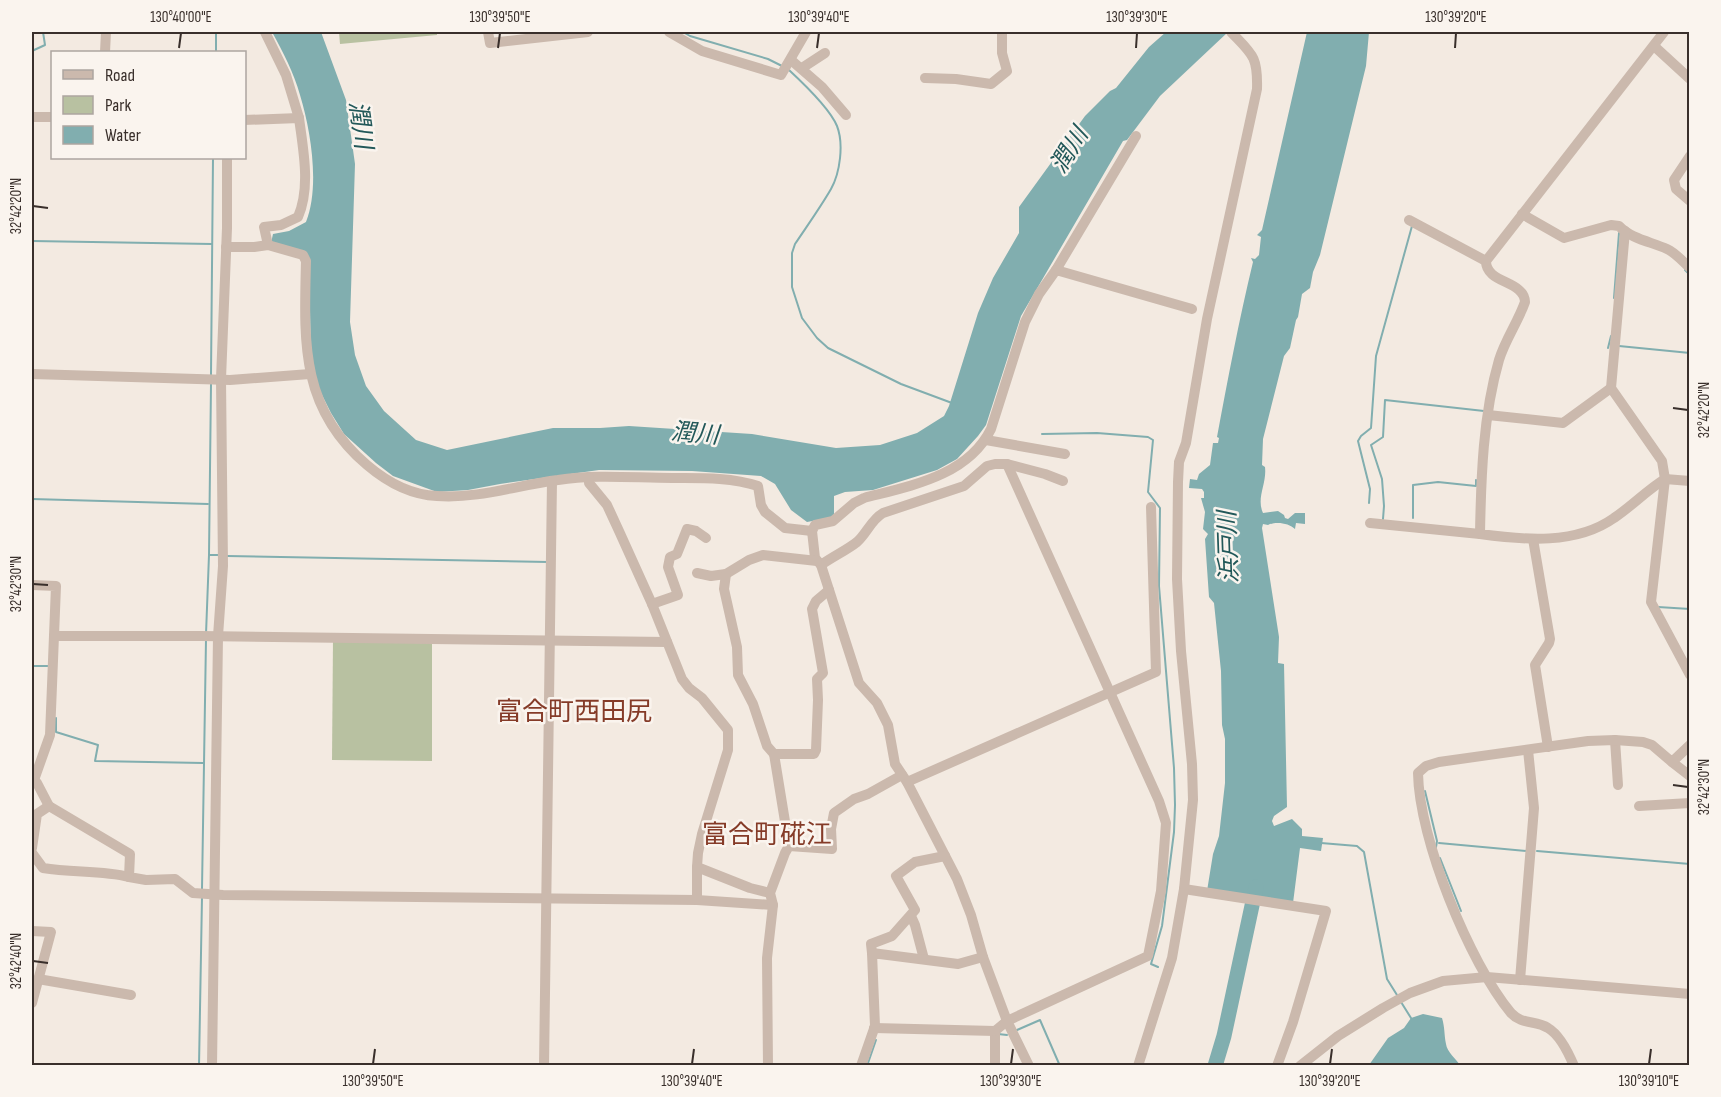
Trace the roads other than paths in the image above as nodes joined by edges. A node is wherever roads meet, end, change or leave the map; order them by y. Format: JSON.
{"nodes":[{"id":1,"x":106,"y":32,"type":"edge"},
{"id":2,"x":265,"y":32,"type":"edge"},
{"id":3,"x":488,"y":32,"type":"edge"},
{"id":4,"x":588,"y":32,"type":"edge"},
{"id":5,"x":669,"y":32,"type":"edge"},
{"id":6,"x":806,"y":32,"type":"edge"},
{"id":7,"x":1002,"y":32,"type":"edge"},
{"id":8,"x":1231,"y":32,"type":"edge"},
{"id":9,"x":1664,"y":32,"type":"edge"},
{"id":10,"x":1654,"y":46,"type":"junction"},
{"id":11,"x":105,"y":51,"type":"edge"},
{"id":12,"x":825,"y":53,"type":"dead end"},
{"id":13,"x":788,"y":66,"type":"junction"},
{"id":14,"x":802,"y":68,"type":"junction"},
{"id":15,"x":925,"y":78,"type":"dead end"},
{"id":16,"x":1689,"y":79,"type":"edge"},
{"id":17,"x":846,"y":115,"type":"dead end"},
{"id":18,"x":32,"y":117,"type":"edge"},
{"id":19,"x":51,"y":117,"type":"edge"},
{"id":20,"x":298,"y":117,"type":"junction"},
{"id":21,"x":246,"y":120,"type":"edge"},
{"id":22,"x":1136,"y":136,"type":"dead end"},
{"id":23,"x":1689,"y":156,"type":"edge"},
{"id":24,"x":227,"y":159,"type":"edge"},
{"id":25,"x":1689,"y":201,"type":"edge"},
{"id":26,"x":1522,"y":214,"type":"junction"},
{"id":27,"x":1408,"y":220,"type":"dead end"},
{"id":28,"x":1625,"y":231,"type":"junction"},
{"id":29,"x":227,"y":242,"type":"junction"},
{"id":30,"x":268,"y":245,"type":"junction"},
{"id":31,"x":1486,"y":261,"type":"junction"},
{"id":32,"x":1689,"y":268,"type":"edge"},
{"id":33,"x":1056,"y":270,"type":"junction"},
{"id":34,"x":1192,"y":309,"type":"dead end"},
{"id":35,"x":32,"y":374,"type":"edge"},
{"id":36,"x":310,"y":374,"type":"junction"},
{"id":37,"x":221,"y":379,"type":"junction"},
{"id":38,"x":1611,"y":388,"type":"junction"},
{"id":39,"x":1488,"y":415,"type":"junction"},
{"id":40,"x":986,"y":440,"type":"junction"},
{"id":41,"x":1065,"y":454,"type":"dead end"},
{"id":42,"x":1007,"y":464,"type":"junction"},
{"id":43,"x":589,"y":478,"type":"junction"},
{"id":44,"x":1665,"y":479,"type":"junction"},
{"id":45,"x":552,"y":481,"type":"junction"},
{"id":46,"x":1063,"y":481,"type":"dead end"},
{"id":47,"x":1689,"y":481,"type":"edge"},
{"id":48,"x":1151,"y":507,"type":"dead end"},
{"id":49,"x":1370,"y":523,"type":"dead end"},
{"id":50,"x":812,"y":533,"type":"junction"},
{"id":51,"x":1480,"y":534,"type":"junction"},
{"id":52,"x":706,"y":538,"type":"dead end"},
{"id":53,"x":1533,"y":539,"type":"junction"},
{"id":54,"x":818,"y":561,"type":"junction"},
{"id":55,"x":697,"y":573,"type":"dead end"},
{"id":56,"x":726,"y":574,"type":"junction"},
{"id":57,"x":32,"y":585,"type":"edge"},
{"id":58,"x":829,"y":590,"type":"junction"},
{"id":59,"x":652,"y":604,"type":"junction"},
{"id":60,"x":54,"y":636,"type":"junction"},
{"id":61,"x":216,"y":636,"type":"junction"},
{"id":62,"x":550,"y":641,"type":"junction"},
{"id":63,"x":667,"y":642,"type":"junction"},
{"id":64,"x":1689,"y":675,"type":"edge"},
{"id":65,"x":1110,"y":692,"type":"junction"},
{"id":66,"x":1615,"y":740,"type":"junction"},
{"id":67,"x":1689,"y":746,"type":"edge"},
{"id":68,"x":1548,"y":747,"type":"junction"},
{"id":69,"x":1528,"y":750,"type":"junction"},
{"id":70,"x":774,"y":754,"type":"junction"},
{"id":71,"x":1671,"y":762,"type":"junction"},
{"id":72,"x":1689,"y":776,"type":"edge"},
{"id":73,"x":33,"y":779,"type":"edge"},
{"id":74,"x":904,"y":779,"type":"junction"},
{"id":75,"x":1618,"y":785,"type":"dead end"},
{"id":76,"x":1689,"y":802,"type":"edge"},
{"id":77,"x":49,"y":806,"type":"junction"},
{"id":78,"x":1639,"y":806,"type":"dead end"},
{"id":79,"x":789,"y":846,"type":"junction"},
{"id":80,"x":32,"y":848,"type":"edge"},
{"id":81,"x":32,"y":853,"type":"edge"},
{"id":82,"x":945,"y":856,"type":"junction"},
{"id":83,"x":697,"y":867,"type":"junction"},
{"id":84,"x":129,"y":877,"type":"junction"},
{"id":85,"x":1184,"y":889,"type":"junction"},
{"id":86,"x":770,"y":893,"type":"junction"},
{"id":87,"x":212,"y":894,"type":"junction"},
{"id":88,"x":546,"y":900,"type":"junction"},
{"id":89,"x":697,"y":900,"type":"junction"},
{"id":90,"x":773,"y":905,"type":"junction"},
{"id":91,"x":911,"y":916,"type":"junction"},
{"id":92,"x":32,"y":930,"type":"edge"},
{"id":93,"x":872,"y":952,"type":"junction"},
{"id":94,"x":983,"y":957,"type":"junction"},
{"id":95,"x":924,"y":959,"type":"junction"},
{"id":96,"x":1487,"y":977,"type":"junction"},
{"id":97,"x":38,"y":979,"type":"junction"},
{"id":98,"x":1520,"y":980,"type":"junction"},
{"id":99,"x":1689,"y":994,"type":"edge"},
{"id":100,"x":131,"y":995,"type":"dead end"},
{"id":101,"x":32,"y":1003,"type":"edge"},
{"id":102,"x":1006,"y":1021,"type":"junction"},
{"id":103,"x":874,"y":1028,"type":"junction"},
{"id":104,"x":995,"y":1031,"type":"junction"},
{"id":105,"x":212,"y":1065,"type":"edge"},
{"id":106,"x":544,"y":1065,"type":"edge"},
{"id":107,"x":768,"y":1065,"type":"edge"},
{"id":108,"x":861,"y":1065,"type":"edge"},
{"id":109,"x":995,"y":1065,"type":"edge"},
{"id":110,"x":1029,"y":1065,"type":"edge"},
{"id":111,"x":1138,"y":1065,"type":"edge"},
{"id":112,"x":1277,"y":1065,"type":"edge"},
{"id":113,"x":1299,"y":1065,"type":"edge"},
{"id":114,"x":1574,"y":1065,"type":"edge"}],
"edges":[{"from":1,"to":11,"type":"street"},
{"from":2,"to":20,"type":"street"},
{"from":3,"to":4,"type":"street"},
{"from":5,"to":13,"type":"street"},
{"from":6,"to":13,"type":"street"},
{"from":7,"to":15,"type":"street"},
{"from":8,"to":85,"type":"street"},
{"from":9,"to":10,"type":"street"},
{"from":10,"to":16,"type":"street"},
{"from":10,"to":26,"type":"street"},
{"from":12,"to":14,"type":"street"},
{"from":13,"to":14,"type":"street"},
{"from":14,"to":17,"type":"street"},
{"from":18,"to":19,"type":"street"},
{"from":20,"to":21,"type":"street"},
{"from":20,"to":30,"type":"street"},
{"from":22,"to":33,"type":"street"},
{"from":23,"to":25,"type":"street"},
{"from":24,"to":29,"type":"street"},
{"from":26,"to":28,"type":"street"},
{"from":26,"to":31,"type":"street"},
{"from":27,"to":31,"type":"street"},
{"from":28,"to":32,"type":"street"},
{"from":28,"to":38,"type":"street"},
{"from":29,"to":30,"type":"street"},
{"from":29,"to":37,"type":"street"},
{"from":30,"to":36,"type":"street"},
{"from":31,"to":39,"type":"street"},
{"from":33,"to":34,"type":"street"},
{"from":33,"to":40,"type":"street"},
{"from":35,"to":37,"type":"street"},
{"from":36,"to":37,"type":"street"},
{"from":36,"to":45,"type":"street"},
{"from":37,"to":61,"type":"street"},
{"from":38,"to":39,"type":"street"},
{"from":38,"to":44,"type":"street"},
{"from":39,"to":51,"type":"street"},
{"from":40,"to":41,"type":"street"},
{"from":40,"to":50,"type":"street"},
{"from":42,"to":46,"type":"street"},
{"from":42,"to":54,"type":"street"},
{"from":42,"to":65,"type":"street"},
{"from":43,"to":45,"type":"street"},
{"from":43,"to":50,"type":"street"},
{"from":43,"to":59,"type":"street"},
{"from":44,"to":47,"type":"street"},
{"from":44,"to":53,"type":"street"},
{"from":44,"to":64,"type":"street"},
{"from":45,"to":62,"type":"street"},
{"from":48,"to":65,"type":"street"},
{"from":49,"to":51,"type":"street"},
{"from":50,"to":54,"type":"street"},
{"from":51,"to":53,"type":"street"},
{"from":52,"to":59,"type":"street"},
{"from":53,"to":68,"type":"street"},
{"from":54,"to":56,"type":"street"},
{"from":54,"to":58,"type":"street"},
{"from":55,"to":56,"type":"street"},
{"from":56,"to":70,"type":"street"},
{"from":57,"to":60,"type":"street"},
{"from":58,"to":70,"type":"street"},
{"from":58,"to":74,"type":"street"},
{"from":59,"to":63,"type":"street"},
{"from":60,"to":61,"type":"street"},
{"from":60,"to":73,"type":"street"},
{"from":61,"to":62,"type":"street"},
{"from":61,"to":87,"type":"street"},
{"from":62,"to":63,"type":"street"},
{"from":62,"to":88,"type":"street"},
{"from":63,"to":83,"type":"street"},
{"from":65,"to":74,"type":"street"},
{"from":65,"to":102,"type":"street"},
{"from":66,"to":68,"type":"street"},
{"from":66,"to":71,"type":"street"},
{"from":66,"to":75,"type":"street"},
{"from":67,"to":71,"type":"street"},
{"from":68,"to":69,"type":"street"},
{"from":69,"to":96,"type":"street"},
{"from":69,"to":98,"type":"street"},
{"from":70,"to":79,"type":"street"},
{"from":71,"to":72,"type":"street"},
{"from":73,"to":77,"type":"street"},
{"from":74,"to":79,"type":"street"},
{"from":74,"to":82,"type":"street"},
{"from":76,"to":78,"type":"street"},
{"from":77,"to":80,"type":"street"},
{"from":77,"to":84,"type":"street"},
{"from":79,"to":86,"type":"street"},
{"from":81,"to":84,"type":"street"},
{"from":82,"to":91,"type":"street"},
{"from":82,"to":94,"type":"street"},
{"from":83,"to":86,"type":"street"},
{"from":83,"to":89,"type":"street"},
{"from":84,"to":87,"type":"street"},
{"from":85,"to":111,"type":"street"},
{"from":85,"to":112,"type":"street"},
{"from":86,"to":90,"type":"street"},
{"from":87,"to":88,"type":"street"},
{"from":87,"to":105,"type":"street"},
{"from":88,"to":89,"type":"street"},
{"from":88,"to":106,"type":"street"},
{"from":89,"to":90,"type":"street"},
{"from":90,"to":107,"type":"street"},
{"from":91,"to":93,"type":"street"},
{"from":91,"to":95,"type":"street"},
{"from":92,"to":97,"type":"street"},
{"from":93,"to":95,"type":"street"},
{"from":93,"to":103,"type":"street"},
{"from":94,"to":95,"type":"street"},
{"from":94,"to":102,"type":"street"},
{"from":96,"to":98,"type":"street"},
{"from":96,"to":113,"type":"street"},
{"from":96,"to":114,"type":"street"},
{"from":97,"to":100,"type":"street"},
{"from":97,"to":101,"type":"street"},
{"from":98,"to":99,"type":"street"},
{"from":102,"to":104,"type":"street"},
{"from":102,"to":110,"type":"street"},
{"from":103,"to":104,"type":"street"},
{"from":103,"to":108,"type":"street"},
{"from":104,"to":109,"type":"street"}]}
